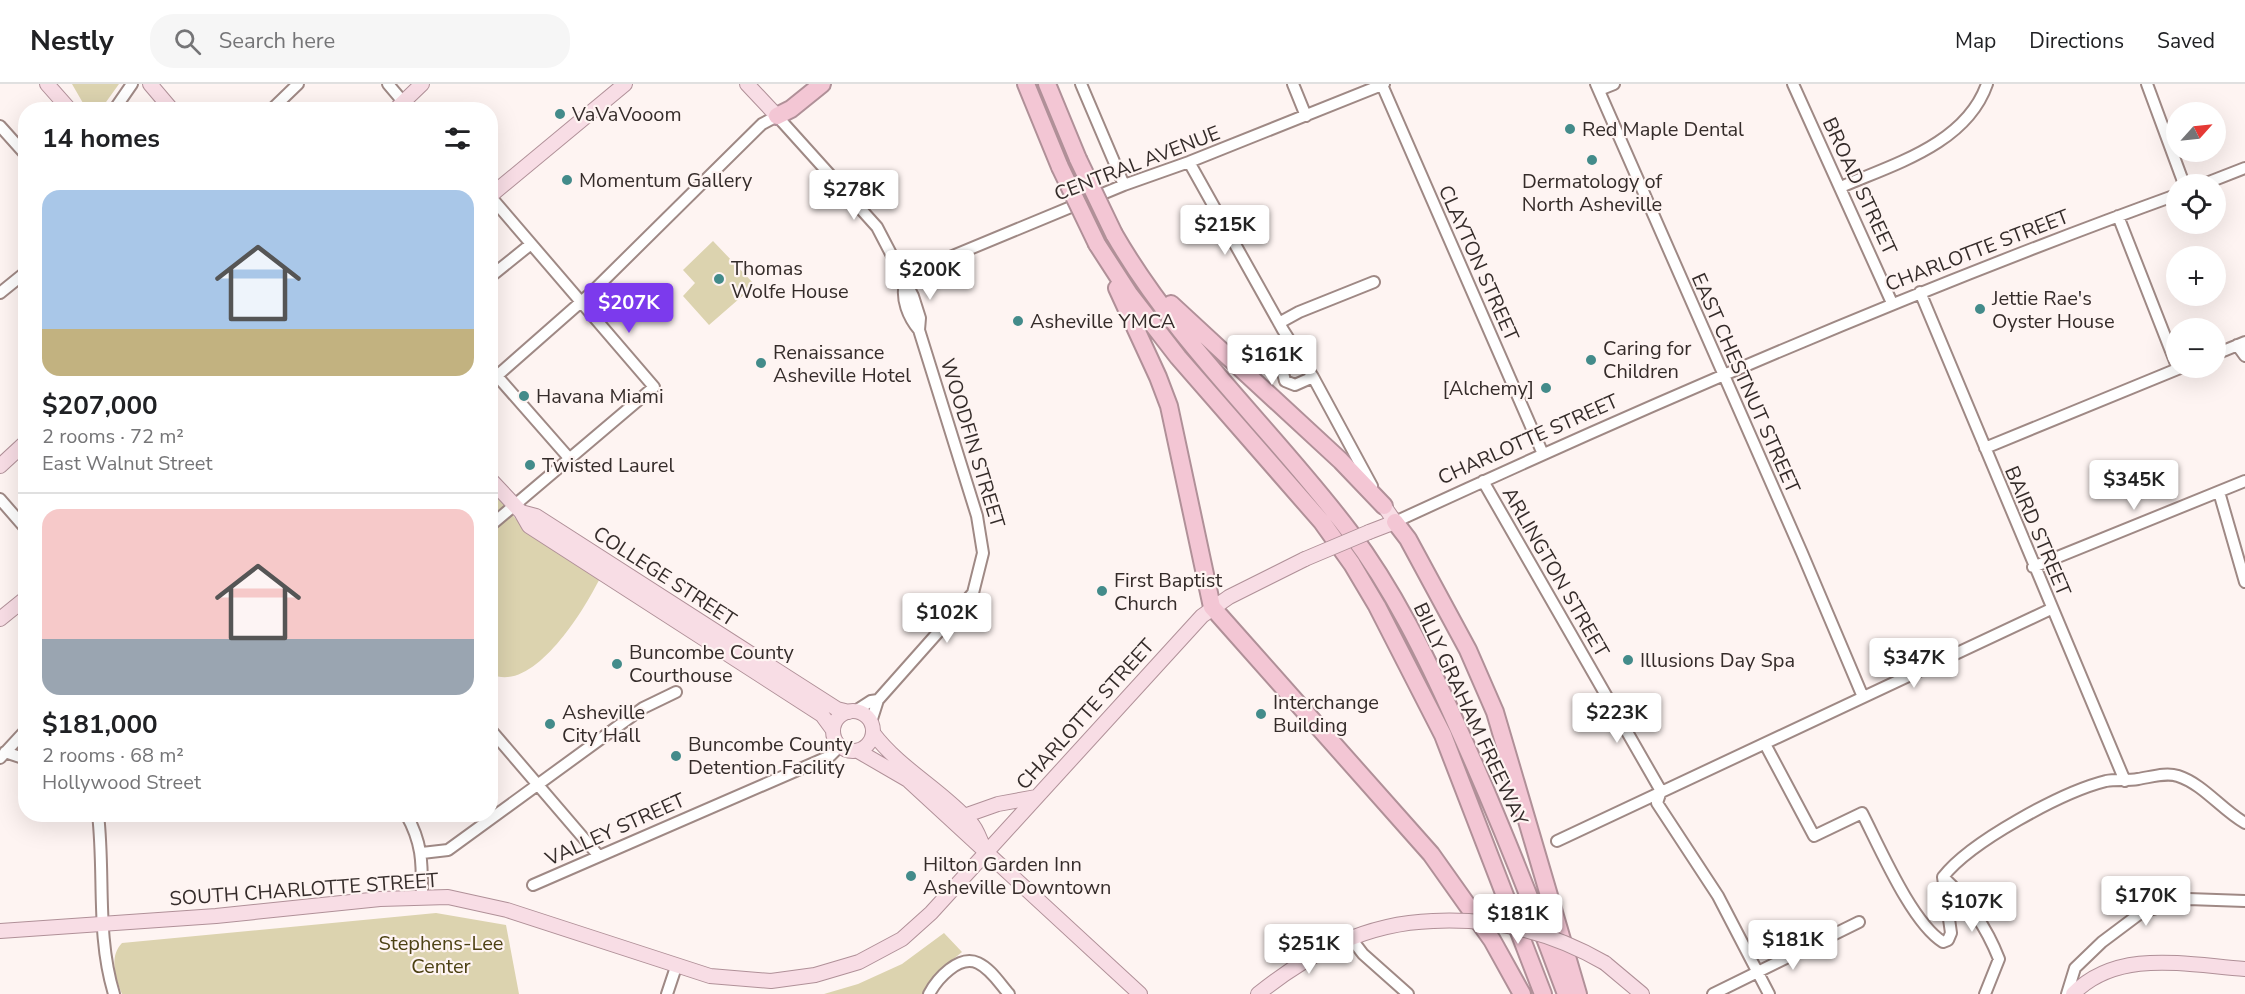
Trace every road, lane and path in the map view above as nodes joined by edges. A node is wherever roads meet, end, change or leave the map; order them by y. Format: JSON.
{"nodes":[{"id":1,"x":47,"y":84,"type":"edge"},
{"id":2,"x":132,"y":84,"type":"edge"},
{"id":3,"x":150,"y":84,"type":"edge"},
{"id":4,"x":297,"y":84,"type":"edge"},
{"id":5,"x":388,"y":84,"type":"edge"},
{"id":6,"x":422,"y":84,"type":"edge"},
{"id":7,"x":625,"y":84,"type":"edge"},
{"id":8,"x":747,"y":84,"type":"edge"},
{"id":9,"x":822,"y":84,"type":"edge"},
{"id":10,"x":1026,"y":84,"type":"edge"},
{"id":11,"x":1047,"y":84,"type":"edge"},
{"id":12,"x":1081,"y":84,"type":"edge"},
{"id":13,"x":1293,"y":84,"type":"edge"},
{"id":14,"x":1383,"y":84,"type":"edge"},
{"id":15,"x":1614,"y":84,"type":"edge"},
{"id":16,"x":1793,"y":84,"type":"edge"},
{"id":17,"x":1987,"y":84,"type":"edge"},
{"id":18,"x":2146,"y":84,"type":"edge"},
{"id":19,"x":1597,"y":87,"type":"edge"},
{"id":20,"x":63,"y":102,"type":"edge"},
{"id":21,"x":120,"y":102,"type":"edge"},
{"id":22,"x":165,"y":102,"type":"edge"},
{"id":23,"x":279,"y":102,"type":"edge"},
{"id":24,"x":400,"y":102,"type":"edge"},
{"id":25,"x":407,"y":102,"type":"edge"},
{"id":26,"x":777,"y":116,"type":"junction"},
{"id":27,"x":1306,"y":116,"type":"junction"},
{"id":28,"x":0,"y":126,"type":"edge"},
{"id":29,"x":18,"y":145,"type":"edge"},
{"id":30,"x":1189,"y":162,"type":"junction"},
{"id":31,"x":2245,"y":168,"type":"edge"},
{"id":32,"x":2180,"y":174,"type":"edge"},
{"id":33,"x":2226,"y":175,"type":"edge"},
{"id":34,"x":1124,"y":185,"type":"junction"},
{"id":35,"x":1841,"y":187,"type":"junction"},
{"id":36,"x":498,"y":189,"type":"edge"},
{"id":37,"x":2166,"y":199,"type":"edge"},
{"id":38,"x":498,"y":205,"type":"edge"},
{"id":39,"x":2118,"y":216,"type":"junction"},
{"id":40,"x":531,"y":244,"type":"junction"},
{"id":41,"x":1106,"y":260,"type":"junction"},
{"id":42,"x":1129,"y":260,"type":"junction"},
{"id":43,"x":498,"y":271,"type":"edge"},
{"id":44,"x":18,"y":278,"type":"edge"},
{"id":45,"x":904,"y":280,"type":"junction"},
{"id":46,"x":1374,"y":282,"type":"dead end"},
{"id":47,"x":1920,"y":292,"type":"junction"},
{"id":48,"x":0,"y":293,"type":"edge"},
{"id":49,"x":582,"y":301,"type":"junction"},
{"id":50,"x":1892,"y":303,"type":"junction"},
{"id":51,"x":1279,"y":323,"type":"junction"},
{"id":52,"x":1286,"y":335,"type":"junction"},
{"id":53,"x":2166,"y":337,"type":"edge"},
{"id":54,"x":2241,"y":344,"type":"edge"},
{"id":55,"x":2226,"y":350,"type":"edge"},
{"id":56,"x":2245,"y":356,"type":"edge"},
{"id":57,"x":498,"y":371,"type":"edge"},
{"id":58,"x":2166,"y":372,"type":"edge"},
{"id":59,"x":1723,"y":374,"type":"junction"},
{"id":60,"x":1313,"y":377,"type":"junction"},
{"id":61,"x":498,"y":380,"type":"edge"},
{"id":62,"x":1984,"y":448,"type":"junction"},
{"id":63,"x":18,"y":449,"type":"edge"},
{"id":64,"x":1543,"y":454,"type":"junction"},
{"id":65,"x":569,"y":458,"type":"junction"},
{"id":66,"x":0,"y":466,"type":"edge"},
{"id":67,"x":1483,"y":481,"type":"junction"},
{"id":68,"x":2245,"y":481,"type":"edge"},
{"id":69,"x":498,"y":487,"type":"edge"},
{"id":70,"x":2219,"y":492,"type":"junction"},
{"id":71,"x":0,"y":499,"type":"edge"},
{"id":72,"x":1384,"y":506,"type":"junction"},
{"id":73,"x":518,"y":508,"type":"junction"},
{"id":74,"x":18,"y":520,"type":"edge"},
{"id":75,"x":498,"y":521,"type":"edge"},
{"id":76,"x":1395,"y":522,"type":"junction"},
{"id":77,"x":2034,"y":567,"type":"junction"},
{"id":78,"x":2245,"y":582,"type":"edge"},
{"id":79,"x":1212,"y":607,"type":"junction"},
{"id":80,"x":18,"y":608,"type":"edge"},
{"id":81,"x":2051,"y":609,"type":"junction"},
{"id":82,"x":0,"y":619,"type":"edge"},
{"id":83,"x":755,"y":665,"type":"junction"},
{"id":84,"x":676,"y":692,"type":"dead end"},
{"id":85,"x":1863,"y":697,"type":"junction"},
{"id":86,"x":878,"y":700,"type":"junction"},
{"id":87,"x":851,"y":712,"type":"junction"},
{"id":88,"x":872,"y":728,"type":"junction"},
{"id":89,"x":834,"y":730,"type":"junction"},
{"id":90,"x":498,"y":738,"type":"edge"},
{"id":91,"x":18,"y":739,"type":"edge"},
{"id":92,"x":1765,"y":744,"type":"junction"},
{"id":93,"x":840,"y":746,"type":"junction"},
{"id":94,"x":858,"y":751,"type":"junction"},
{"id":95,"x":3,"y":755,"type":"edge"},
{"id":96,"x":18,"y":758,"type":"edge"},
{"id":97,"x":2125,"y":781,"type":"junction"},
{"id":98,"x":540,"y":785,"type":"junction"},
{"id":99,"x":1661,"y":791,"type":"junction"},
{"id":100,"x":1036,"y":797,"type":"junction"},
{"id":101,"x":498,"y":815,"type":"edge"},
{"id":102,"x":964,"y":816,"type":"junction"},
{"id":103,"x":99,"y":822,"type":"edge"},
{"id":104,"x":410,"y":822,"type":"edge"},
{"id":105,"x":488,"y":822,"type":"edge"},
{"id":106,"x":2245,"y":823,"type":"edge"},
{"id":107,"x":1557,"y":841,"type":"dead end"},
{"id":108,"x":422,"y":853,"type":"junction"},
{"id":109,"x":986,"y":853,"type":"junction"},
{"id":110,"x":598,"y":855,"type":"junction"},
{"id":111,"x":1942,"y":877,"type":"junction"},
{"id":112,"x":533,"y":885,"type":"dead end"},
{"id":113,"x":422,"y":897,"type":"junction"},
{"id":114,"x":2245,"y":901,"type":"edge"},
{"id":115,"x":1859,"y":922,"type":"dead end"},
{"id":116,"x":103,"y":925,"type":"junction"},
{"id":117,"x":0,"y":931,"type":"edge"},
{"id":118,"x":1350,"y":937,"type":"junction"},
{"id":119,"x":676,"y":967,"type":"junction"},
{"id":120,"x":2245,"y":969,"type":"edge"},
{"id":121,"x":1758,"y":972,"type":"junction"},
{"id":122,"x":2082,"y":988,"type":"edge"},
{"id":123,"x":1640,"y":991,"type":"edge"},
{"id":124,"x":114,"y":994,"type":"edge"},
{"id":125,"x":667,"y":994,"type":"edge"},
{"id":126,"x":929,"y":994,"type":"edge"},
{"id":127,"x":1009,"y":994,"type":"edge"},
{"id":128,"x":1140,"y":994,"type":"edge"},
{"id":129,"x":1258,"y":994,"type":"edge"},
{"id":130,"x":1408,"y":994,"type":"edge"},
{"id":131,"x":1522,"y":994,"type":"edge"},
{"id":132,"x":1543,"y":994,"type":"edge"},
{"id":133,"x":1566,"y":994,"type":"edge"},
{"id":134,"x":1578,"y":994,"type":"edge"},
{"id":135,"x":1713,"y":994,"type":"edge"},
{"id":136,"x":1769,"y":994,"type":"edge"},
{"id":137,"x":1985,"y":994,"type":"edge"},
{"id":138,"x":2067,"y":994,"type":"edge"},
{"id":139,"x":2073,"y":994,"type":"edge"}],
"edges":[{"from":1,"to":20,"type":"main road"},
{"from":2,"to":21,"type":"street"},
{"from":3,"to":22,"type":"main road"},
{"from":4,"to":23,"type":"street"},
{"from":5,"to":24,"type":"street"},
{"from":6,"to":25,"type":"main road"},
{"from":7,"to":36,"type":"main road"},
{"from":8,"to":26,"type":"main road","name":"WOODFIN STREET"},
{"from":9,"to":26,"type":"highway"},
{"from":10,"to":41,"type":"highway","name":"BILLY GRAHAM FREEWAY","bridge":true},
{"from":11,"to":42,"type":"highway","name":"BILLY GRAHAM FREEWAY","bridge":true},
{"from":12,"to":34,"type":"street"},
{"from":13,"to":27,"type":"street"},
{"from":14,"to":27,"type":"street","name":"CENTRAL AVENUE"},
{"from":14,"to":64,"type":"street","name":"CLAYTON STREET"},
{"from":15,"to":19,"type":"street"},
{"from":16,"to":35,"type":"street","name":"BROAD STREET"},
{"from":17,"to":35,"type":"street"},
{"from":18,"to":32,"type":"street"},
{"from":19,"to":59,"type":"street","name":"EAST CHESTNUT STREET"},
{"from":26,"to":45,"type":"street","name":"WOODFIN STREET"},
{"from":26,"to":49,"type":"street"},
{"from":27,"to":30,"type":"street","name":"CENTRAL AVENUE"},
{"from":28,"to":29,"type":"street"},
{"from":30,"to":34,"type":"street","name":"CENTRAL AVENUE"},
{"from":30,"to":51,"type":"street"},
{"from":31,"to":33,"type":"street"},
{"from":34,"to":45,"type":"street","name":"CENTRAL AVENUE"},
{"from":35,"to":50,"type":"street","name":"BROAD STREET"},
{"from":37,"to":39,"type":"street","name":"CHARLOTTE STREET"},
{"from":38,"to":40,"type":"street"},
{"from":39,"to":47,"type":"street","name":"CHARLOTTE STREET"},
{"from":39,"to":53,"type":"street"},
{"from":40,"to":43,"type":"street"},
{"from":40,"to":49,"type":"street"},
{"from":41,"to":79,"type":"highway"},
{"from":41,"to":132,"type":"highway","name":"BILLY GRAHAM FREEWAY"},
{"from":42,"to":72,"type":"highway"},
{"from":42,"to":133,"type":"highway","name":"BILLY GRAHAM FREEWAY"},
{"from":44,"to":48,"type":"street"},
{"from":45,"to":86,"type":"street","name":"WOODFIN STREET"},
{"from":46,"to":51,"type":"street"},
{"from":47,"to":50,"type":"street","name":"CHARLOTTE STREET"},
{"from":47,"to":62,"type":"street","name":"BAIRD STREET"},
{"from":49,"to":57,"type":"street"},
{"from":49,"to":65,"type":"street"},
{"from":50,"to":59,"type":"street","name":"CHARLOTTE STREET"},
{"from":51,"to":52,"type":"street"},
{"from":52,"to":60,"type":"street"},
{"from":52,"to":60,"type":"street"},
{"from":54,"to":55,"type":"street"},
{"from":54,"to":56,"type":"street"},
{"from":58,"to":62,"type":"street"},
{"from":59,"to":64,"type":"street","name":"CHARLOTTE STREET"},
{"from":59,"to":85,"type":"street","name":"EAST CHESTNUT STREET"},
{"from":60,"to":72,"type":"street"},
{"from":61,"to":65,"type":"street"},
{"from":62,"to":77,"type":"street","name":"BAIRD STREET"},
{"from":63,"to":66,"type":"main road"},
{"from":64,"to":67,"type":"street","name":"CHARLOTTE STREET"},
{"from":65,"to":73,"type":"street"},
{"from":67,"to":76,"type":"street","name":"CHARLOTTE STREET"},
{"from":67,"to":99,"type":"street","name":"ARLINGTON STREET"},
{"from":68,"to":70,"type":"street"},
{"from":69,"to":73,"type":"main road","name":"COLLEGE STREET"},
{"from":70,"to":77,"type":"street"},
{"from":70,"to":78,"type":"street"},
{"from":71,"to":74,"type":"street"},
{"from":72,"to":76,"type":"main road"},
{"from":73,"to":75,"type":"street"},
{"from":73,"to":83,"type":"main road","name":"COLLEGE STREET"},
{"from":76,"to":79,"type":"main road","name":"CHARLOTTE STREET","bridge":true},
{"from":76,"to":134,"type":"highway"},
{"from":77,"to":81,"type":"street","name":"BAIRD STREET"},
{"from":79,"to":100,"type":"main road","name":"CHARLOTTE STREET"},
{"from":79,"to":131,"type":"highway"},
{"from":80,"to":82,"type":"main road"},
{"from":81,"to":85,"type":"street"},
{"from":81,"to":97,"type":"street","name":"BAIRD STREET"},
{"from":83,"to":87,"type":"main road","name":"COLLEGE STREET"},
{"from":83,"to":89,"type":"main road","name":"COLLEGE STREET"},
{"from":84,"to":98,"type":"street"},
{"from":85,"to":92,"type":"street"},
{"from":86,"to":87,"type":"street"},
{"from":86,"to":88,"type":"street"},
{"from":87,"to":88,"type":"main road"},
{"from":87,"to":89,"type":"main road"},
{"from":88,"to":94,"type":"main road"},
{"from":88,"to":102,"type":"main road"},
{"from":89,"to":93,"type":"main road"},
{"from":90,"to":98,"type":"street"},
{"from":91,"to":95,"type":"street"},
{"from":92,"to":99,"type":"street"},
{"from":92,"to":111,"type":"street"},
{"from":93,"to":94,"type":"main road"},
{"from":93,"to":110,"type":"street","name":"VALLEY STREET"},
{"from":94,"to":109,"type":"main road"},
{"from":95,"to":96,"type":"street"},
{"from":97,"to":106,"type":"street"},
{"from":97,"to":111,"type":"street"},
{"from":98,"to":101,"type":"street"},
{"from":98,"to":110,"type":"street"},
{"from":99,"to":107,"type":"street"},
{"from":99,"to":121,"type":"street","name":"ARLINGTON STREET"},
{"from":100,"to":102,"type":"main road"},
{"from":100,"to":109,"type":"main road","name":"CHARLOTTE STREET"},
{"from":102,"to":109,"type":"main road"},
{"from":103,"to":116,"type":"street"},
{"from":104,"to":108,"type":"street"},
{"from":105,"to":108,"type":"street"},
{"from":108,"to":113,"type":"street"},
{"from":109,"to":119,"type":"main road","name":"SOUTH CHARLOTTE STREET"},
{"from":109,"to":128,"type":"main road"},
{"from":110,"to":112,"type":"street","name":"VALLEY STREET"},
{"from":111,"to":137,"type":"street"},
{"from":113,"to":116,"type":"main road","name":"SOUTH CHARLOTTE STREET"},
{"from":113,"to":119,"type":"main road","name":"SOUTH CHARLOTTE STREET"},
{"from":114,"to":138,"type":"street"},
{"from":115,"to":121,"type":"street"},
{"from":116,"to":117,"type":"main road","name":"SOUTH CHARLOTTE STREET"},
{"from":116,"to":124,"type":"street"},
{"from":118,"to":123,"type":"main road","bridge":true},
{"from":118,"to":129,"type":"main road"},
{"from":118,"to":130,"type":"street"},
{"from":119,"to":125,"type":"street"},
{"from":120,"to":122,"type":"main road"},
{"from":121,"to":135,"type":"street"},
{"from":121,"to":136,"type":"street","name":"ARLINGTON STREET"},
{"from":122,"to":139,"type":"main road"},
{"from":126,"to":127,"type":"street"}]}
